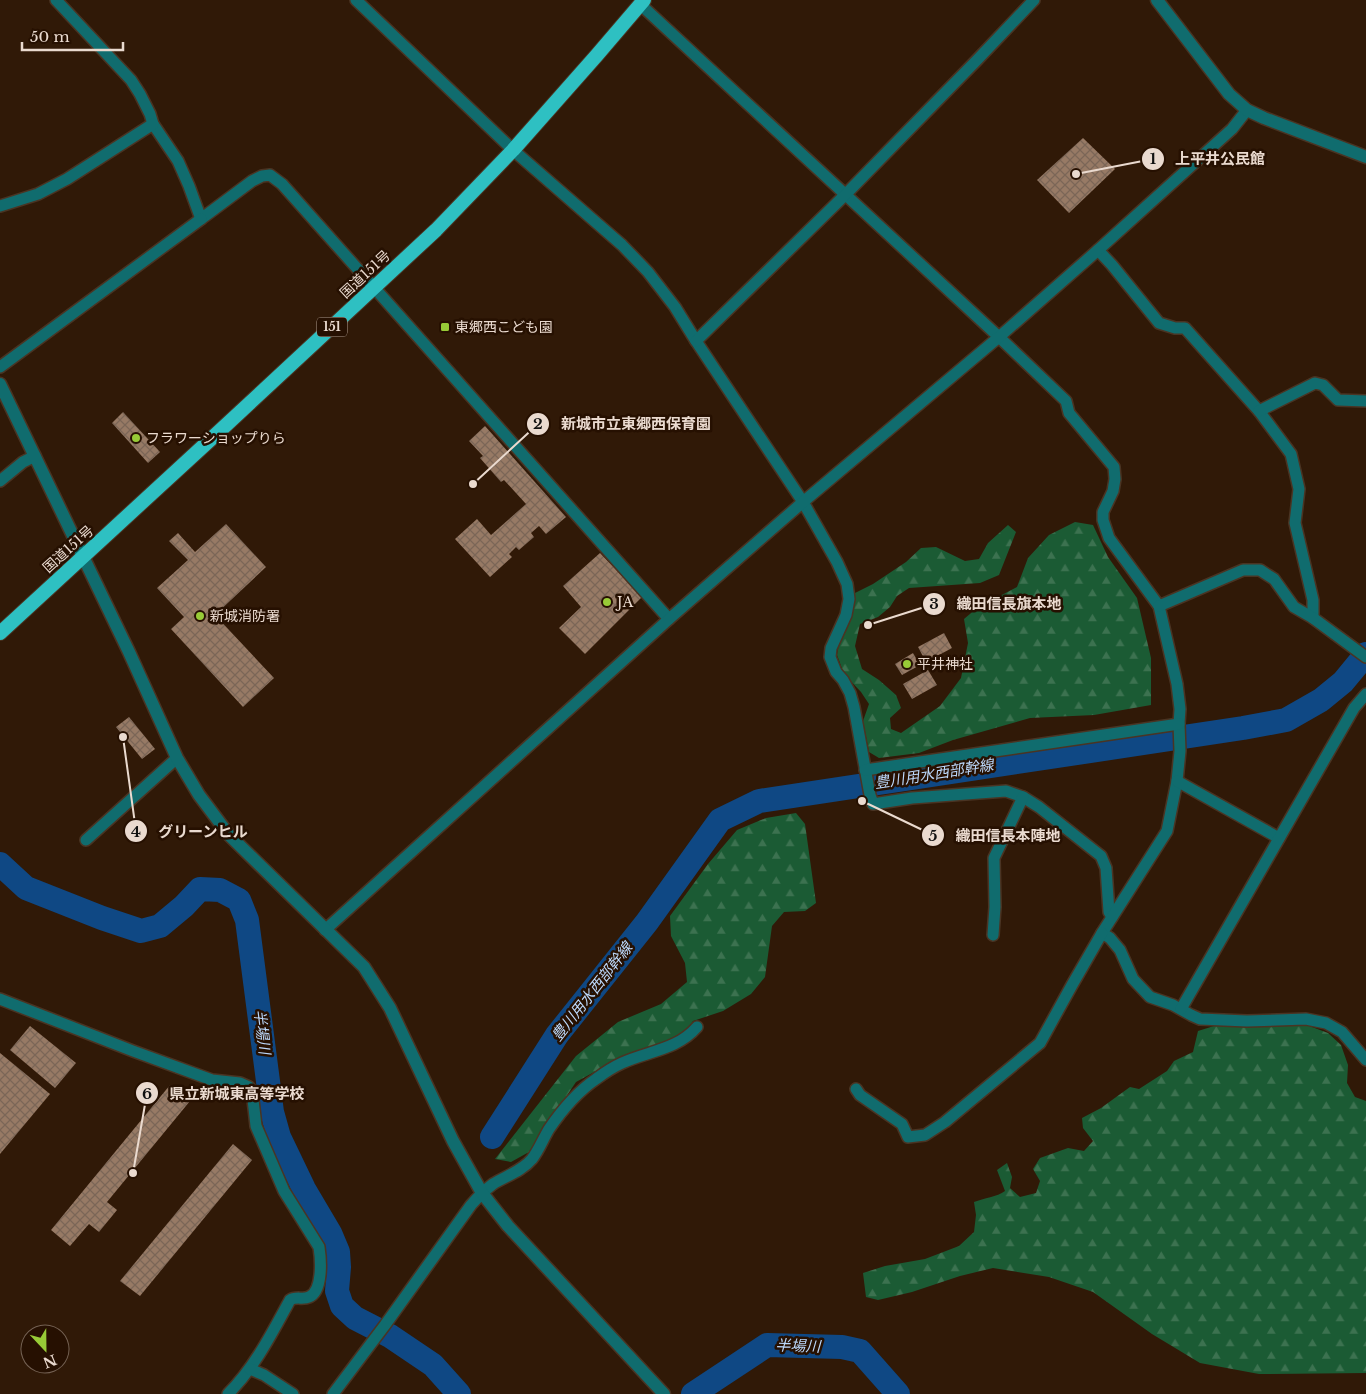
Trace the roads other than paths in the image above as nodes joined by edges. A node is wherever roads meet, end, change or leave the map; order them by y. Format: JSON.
{"nodes":[{"id":1,"x":56,"y":0,"type":"edge"},
{"id":2,"x":356,"y":0,"type":"edge"},
{"id":3,"x":1034,"y":0,"type":"edge"},
{"id":4,"x":1157,"y":0,"type":"edge"},
{"id":5,"x":642,"y":2,"type":"edge"},
{"id":6,"x":1247,"y":110,"type":"junction"},
{"id":7,"x":153,"y":124,"type":"junction"},
{"id":8,"x":513,"y":150,"type":"junction"},
{"id":9,"x":1366,"y":157,"type":"edge"},
{"id":10,"x":845,"y":195,"type":"junction"},
{"id":11,"x":0,"y":206,"type":"edge"},
{"id":12,"x":200,"y":219,"type":"junction"},
{"id":13,"x":1098,"y":250,"type":"junction"},
{"id":14,"x":375,"y":287,"type":"junction"},
{"id":15,"x":999,"y":337,"type":"junction"},
{"id":16,"x":696,"y":341,"type":"junction"},
{"id":17,"x":0,"y":367,"type":"edge"},
{"id":18,"x":0,"y":384,"type":"edge"},
{"id":19,"x":1366,"y":402,"type":"edge"},
{"id":20,"x":1259,"y":411,"type":"junction"},
{"id":21,"x":35,"y":456,"type":"junction"},
{"id":22,"x":0,"y":481,"type":"edge"},
{"id":23,"x":803,"y":502,"type":"junction"},
{"id":24,"x":82,"y":557,"type":"junction"},
{"id":25,"x":1159,"y":606,"type":"junction"},
{"id":26,"x":1313,"y":618,"type":"junction"},
{"id":27,"x":669,"y":619,"type":"junction"},
{"id":28,"x":0,"y":633,"type":"edge"},
{"id":29,"x":1362,"y":654,"type":"edge"},
{"id":30,"x":1366,"y":694,"type":"edge"},
{"id":31,"x":1179,"y":727,"type":"junction"},
{"id":32,"x":177,"y":758,"type":"junction"},
{"id":33,"x":866,"y":773,"type":"junction"},
{"id":34,"x":1177,"y":781,"type":"junction"},
{"id":35,"x":1023,"y":797,"type":"junction"},
{"id":36,"x":1279,"y":838,"type":"junction"},
{"id":37,"x":86,"y":840,"type":"dead end"},
{"id":38,"x":1112,"y":917,"type":"junction"},
{"id":39,"x":325,"y":930,"type":"junction"},
{"id":40,"x":1102,"y":933,"type":"junction"},
{"id":41,"x":993,"y":935,"type":"dead end"},
{"id":42,"x":0,"y":999,"type":"edge"},
{"id":43,"x":1181,"y":1009,"type":"junction"},
{"id":44,"x":697,"y":1027,"type":"dead end"},
{"id":45,"x":1366,"y":1060,"type":"edge"},
{"id":46,"x":856,"y":1089,"type":"dead end"},
{"id":47,"x":482,"y":1192,"type":"junction"},
{"id":48,"x":250,"y":1369,"type":"junction"},
{"id":49,"x":228,"y":1394,"type":"edge"},
{"id":50,"x":293,"y":1394,"type":"edge"},
{"id":51,"x":333,"y":1394,"type":"edge"},
{"id":52,"x":664,"y":1394,"type":"edge"}],
"edges":[{"from":1,"to":7,"type":"street"},
{"from":2,"to":8,"type":"street"},
{"from":3,"to":10,"type":"street"},
{"from":4,"to":6,"type":"street"},
{"from":5,"to":8,"type":"highway","name":"国道151号","number":"151"},
{"from":5,"to":10,"type":"street"},
{"from":6,"to":9,"type":"street"},
{"from":6,"to":13,"type":"street"},
{"from":7,"to":11,"type":"street"},
{"from":7,"to":12,"type":"street"},
{"from":8,"to":14,"type":"highway","name":"国道151号","number":"151"},
{"from":8,"to":16,"type":"street"},
{"from":10,"to":15,"type":"street"},
{"from":10,"to":16,"type":"street"},
{"from":12,"to":14,"type":"street"},
{"from":12,"to":17,"type":"street"},
{"from":13,"to":15,"type":"street"},
{"from":13,"to":20,"type":"street"},
{"from":14,"to":24,"type":"highway","name":"国道151号","number":"151"},
{"from":14,"to":27,"type":"street"},
{"from":15,"to":23,"type":"street"},
{"from":15,"to":25,"type":"street"},
{"from":16,"to":23,"type":"street"},
{"from":18,"to":21,"type":"street"},
{"from":19,"to":20,"type":"street"},
{"from":20,"to":26,"type":"street"},
{"from":21,"to":22,"type":"street"},
{"from":21,"to":24,"type":"street"},
{"from":23,"to":27,"type":"street"},
{"from":23,"to":33,"type":"street"},
{"from":24,"to":28,"type":"highway","name":"国道151号","number":"151"},
{"from":24,"to":32,"type":"street"},
{"from":25,"to":26,"type":"street"},
{"from":25,"to":31,"type":"street"},
{"from":26,"to":29,"type":"street"},
{"from":27,"to":39,"type":"street"},
{"from":30,"to":36,"type":"street"},
{"from":31,"to":33,"type":"street"},
{"from":31,"to":34,"type":"street"},
{"from":32,"to":37,"type":"street"},
{"from":32,"to":39,"type":"street"},
{"from":33,"to":35,"type":"street"},
{"from":34,"to":36,"type":"street"},
{"from":34,"to":38,"type":"street"},
{"from":35,"to":38,"type":"street"},
{"from":35,"to":41,"type":"street"},
{"from":36,"to":43,"type":"street"},
{"from":38,"to":40,"type":"street"},
{"from":39,"to":47,"type":"street"},
{"from":40,"to":43,"type":"street"},
{"from":40,"to":46,"type":"street"},
{"from":42,"to":48,"type":"street"},
{"from":43,"to":45,"type":"street"},
{"from":44,"to":47,"type":"street"},
{"from":47,"to":51,"type":"street"},
{"from":47,"to":52,"type":"street"},
{"from":48,"to":49,"type":"street"},
{"from":48,"to":50,"type":"street"}]}
